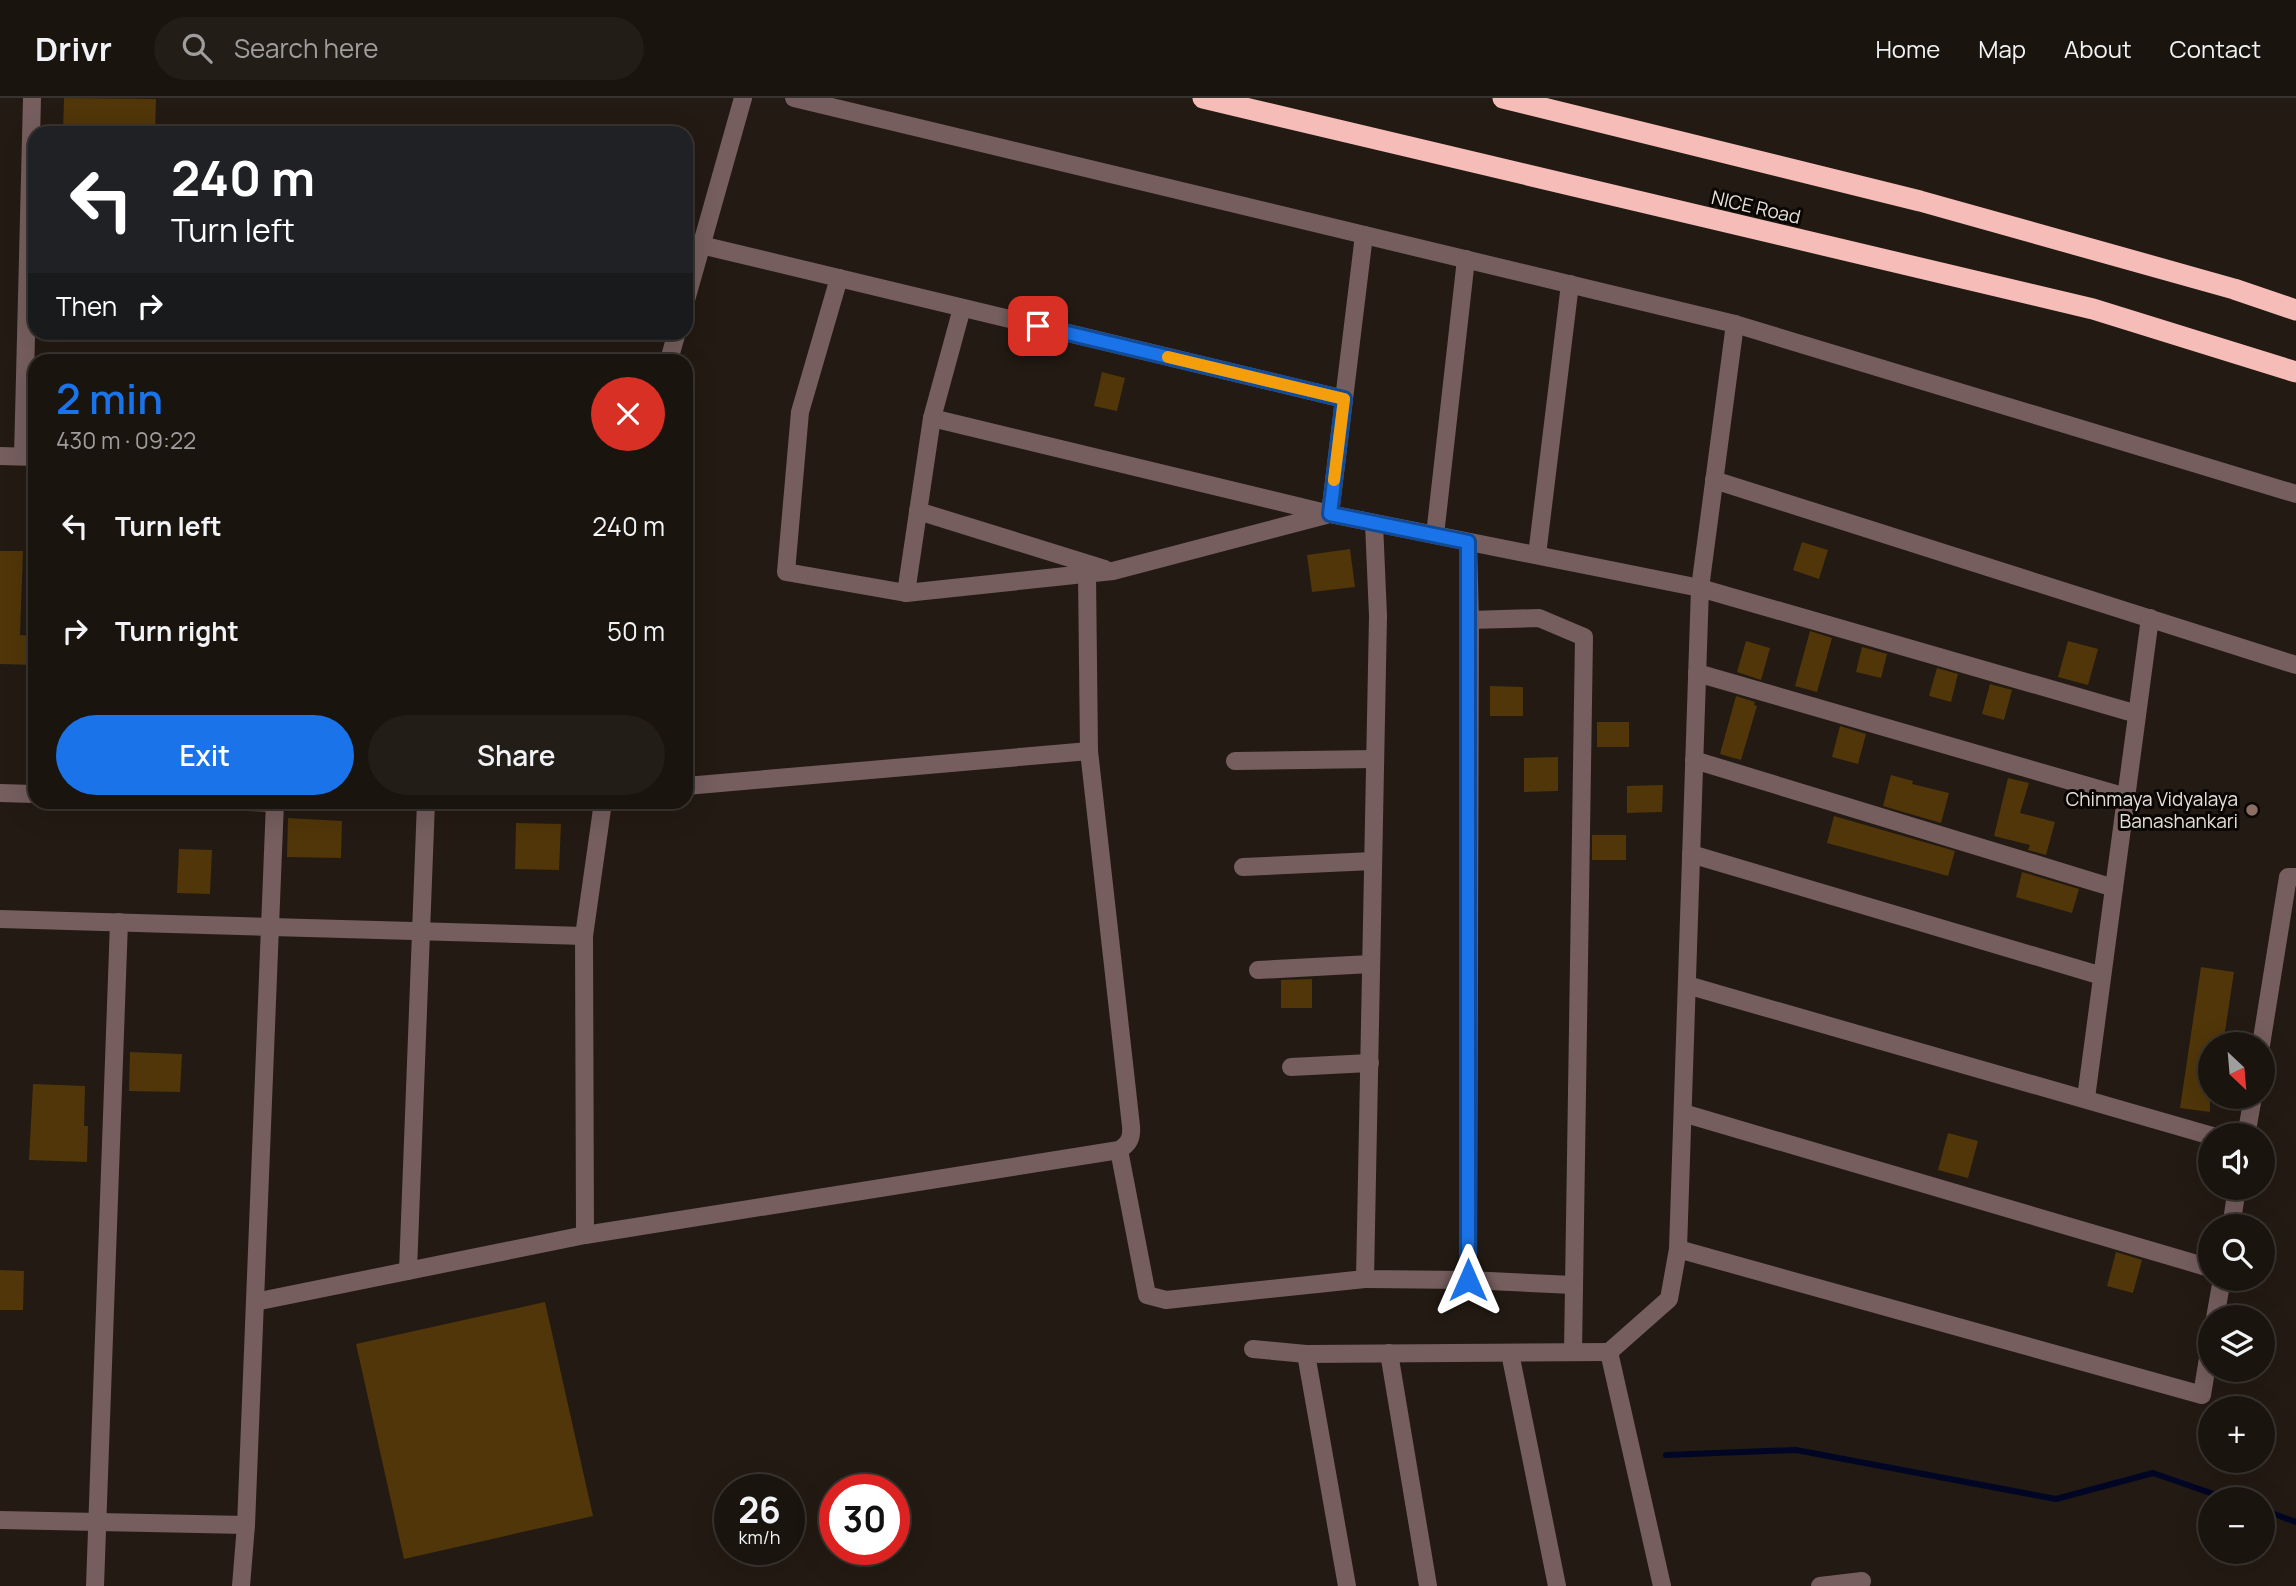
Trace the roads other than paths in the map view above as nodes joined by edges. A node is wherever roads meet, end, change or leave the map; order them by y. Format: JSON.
{"nodes":[{"id":1,"x":32,"y":98,"type":"edge"},
{"id":2,"x":743,"y":98,"type":"edge"},
{"id":3,"x":794,"y":98,"type":"edge"},
{"id":4,"x":1203,"y":98,"type":"edge"},
{"id":5,"x":1503,"y":98,"type":"edge"},
{"id":6,"x":32,"y":126,"type":"edge"},
{"id":7,"x":1364,"y":235,"type":"junction"},
{"id":8,"x":701,"y":245,"type":"junction"},
{"id":9,"x":1466,"y":259,"type":"junction"},
{"id":10,"x":693,"y":274,"type":"edge"},
{"id":11,"x":839,"y":278,"type":"junction"},
{"id":12,"x":1570,"y":284,"type":"junction"},
{"id":13,"x":962,"y":308,"type":"junction"},
{"id":14,"x":2296,"y":310,"type":"edge"},
{"id":15,"x":1735,"y":324,"type":"junction"},
{"id":16,"x":2296,"y":372,"type":"edge"},
{"id":17,"x":1344,"y":399,"type":"junction"},
{"id":18,"x":932,"y":418,"type":"junction"},
{"id":19,"x":0,"y":456,"type":"edge"},
{"id":20,"x":28,"y":457,"type":"edge"},
{"id":21,"x":1714,"y":480,"type":"junction"},
{"id":22,"x":2296,"y":494,"type":"edge"},
{"id":23,"x":918,"y":511,"type":"junction"},
{"id":24,"x":1330,"y":514,"type":"junction"},
{"id":25,"x":1374,"y":523,"type":"junction"},
{"id":26,"x":1435,"y":535,"type":"junction"},
{"id":27,"x":1468,"y":542,"type":"junction"},
{"id":28,"x":1537,"y":555,"type":"junction"},
{"id":29,"x":1113,"y":571,"type":"junction"},
{"id":30,"x":1087,"y":574,"type":"junction"},
{"id":31,"x":1700,"y":588,"type":"junction"},
{"id":32,"x":906,"y":593,"type":"junction"},
{"id":33,"x":2150,"y":618,"type":"junction"},
{"id":34,"x":1470,"y":620,"type":"junction"},
{"id":35,"x":2296,"y":665,"type":"edge"},
{"id":36,"x":1697,"y":673,"type":"junction"},
{"id":37,"x":2137,"y":714,"type":"junction"},
{"id":38,"x":1090,"y":751,"type":"junction"},
{"id":39,"x":1375,"y":759,"type":"junction"},
{"id":40,"x":1695,"y":760,"type":"junction"},
{"id":41,"x":1235,"y":761,"type":"dead end"},
{"id":42,"x":693,"y":785,"type":"edge"},
{"id":43,"x":0,"y":793,"type":"edge"},
{"id":44,"x":28,"y":794,"type":"edge"},
{"id":45,"x":2126,"y":797,"type":"junction"},
{"id":46,"x":275,"y":809,"type":"edge"},
{"id":47,"x":426,"y":809,"type":"edge"},
{"id":48,"x":602,"y":809,"type":"edge"},
{"id":49,"x":1692,"y":854,"type":"junction"},
{"id":50,"x":1373,"y":861,"type":"junction"},
{"id":51,"x":1243,"y":867,"type":"dead end"},
{"id":52,"x":2296,"y":877,"type":"edge"},
{"id":53,"x":2114,"y":888,"type":"junction"},
{"id":54,"x":0,"y":919,"type":"edge"},
{"id":55,"x":120,"y":922,"type":"junction"},
{"id":56,"x":269,"y":926,"type":"junction"},
{"id":57,"x":421,"y":931,"type":"junction"},
{"id":58,"x":584,"y":936,"type":"junction"},
{"id":59,"x":1371,"y":964,"type":"junction"},
{"id":60,"x":1258,"y":970,"type":"dead end"},
{"id":61,"x":2102,"y":976,"type":"junction"},
{"id":62,"x":1687,"y":985,"type":"junction"},
{"id":63,"x":2263,"y":1032,"type":"edge"},
{"id":64,"x":1370,"y":1063,"type":"junction"},
{"id":65,"x":1291,"y":1067,"type":"dead end"},
{"id":66,"x":2086,"y":1098,"type":"junction"},
{"id":67,"x":1683,"y":1113,"type":"junction"},
{"id":68,"x":2198,"y":1132,"type":"edge"},
{"id":69,"x":1119,"y":1150,"type":"junction"},
{"id":70,"x":585,"y":1235,"type":"junction"},
{"id":71,"x":1678,"y":1249,"type":"junction"},
{"id":72,"x":2198,"y":1264,"type":"edge"},
{"id":73,"x":408,"y":1271,"type":"junction"},
{"id":74,"x":1365,"y":1279,"type":"junction"},
{"id":75,"x":1468,"y":1280,"type":"junction"},
{"id":76,"x":1573,"y":1285,"type":"junction"},
{"id":77,"x":255,"y":1302,"type":"junction"},
{"id":78,"x":1253,"y":1349,"type":"dead end"},
{"id":79,"x":1573,"y":1352,"type":"junction"},
{"id":80,"x":1609,"y":1352,"type":"junction"},
{"id":81,"x":1390,"y":1353,"type":"junction"},
{"id":82,"x":1510,"y":1353,"type":"junction"},
{"id":83,"x":1306,"y":1354,"type":"junction"},
{"id":84,"x":2204,"y":1382,"type":"edge"},
{"id":85,"x":0,"y":1520,"type":"edge"},
{"id":86,"x":97,"y":1522,"type":"junction"},
{"id":87,"x":246,"y":1525,"type":"junction"},
{"id":88,"x":1862,"y":1581,"type":"dead end"},
{"id":89,"x":95,"y":1586,"type":"edge"},
{"id":90,"x":242,"y":1586,"type":"edge"},
{"id":91,"x":1347,"y":1586,"type":"edge"},
{"id":92,"x":1428,"y":1586,"type":"edge"},
{"id":93,"x":1557,"y":1586,"type":"edge"},
{"id":94,"x":1662,"y":1586,"type":"edge"},
{"id":95,"x":1821,"y":1586,"type":"edge"}],
"edges":[{"from":1,"to":6,"type":"street"},
{"from":2,"to":8,"type":"street"},
{"from":3,"to":7,"type":"street"},
{"from":4,"to":16,"type":"highway","name":"NICE Road"},
{"from":5,"to":14,"type":"highway"},
{"from":7,"to":9,"type":"street"},
{"from":7,"to":17,"type":"street"},
{"from":8,"to":10,"type":"street"},
{"from":8,"to":11,"type":"street"},
{"from":9,"to":12,"type":"street"},
{"from":9,"to":26,"type":"street"},
{"from":11,"to":13,"type":"street"},
{"from":11,"to":32,"type":"street"},
{"from":12,"to":15,"type":"street"},
{"from":12,"to":28,"type":"street"},
{"from":13,"to":17,"type":"street"},
{"from":13,"to":18,"type":"street"},
{"from":15,"to":21,"type":"street"},
{"from":15,"to":22,"type":"street"},
{"from":17,"to":24,"type":"street"},
{"from":18,"to":23,"type":"street"},
{"from":18,"to":24,"type":"street"},
{"from":19,"to":20,"type":"street"},
{"from":21,"to":31,"type":"street"},
{"from":21,"to":33,"type":"street"},
{"from":23,"to":29,"type":"street"},
{"from":23,"to":32,"type":"street"},
{"from":24,"to":25,"type":"street"},
{"from":24,"to":29,"type":"street"},
{"from":25,"to":26,"type":"street"},
{"from":25,"to":39,"type":"street"},
{"from":26,"to":27,"type":"street"},
{"from":27,"to":28,"type":"street"},
{"from":27,"to":34,"type":"street"},
{"from":28,"to":31,"type":"street"},
{"from":29,"to":30,"type":"street"},
{"from":30,"to":32,"type":"street"},
{"from":30,"to":38,"type":"street"},
{"from":31,"to":36,"type":"street"},
{"from":31,"to":37,"type":"street"},
{"from":33,"to":35,"type":"street"},
{"from":33,"to":37,"type":"street"},
{"from":34,"to":75,"type":"street"},
{"from":34,"to":76,"type":"street"},
{"from":36,"to":40,"type":"street"},
{"from":36,"to":45,"type":"street"},
{"from":37,"to":45,"type":"street"},
{"from":38,"to":42,"type":"street"},
{"from":38,"to":69,"type":"street"},
{"from":39,"to":41,"type":"street"},
{"from":39,"to":50,"type":"street"},
{"from":40,"to":49,"type":"street"},
{"from":40,"to":53,"type":"street"},
{"from":43,"to":44,"type":"street"},
{"from":45,"to":53,"type":"street"},
{"from":46,"to":56,"type":"street"},
{"from":47,"to":57,"type":"street"},
{"from":48,"to":58,"type":"street"},
{"from":49,"to":61,"type":"street"},
{"from":49,"to":62,"type":"street"},
{"from":50,"to":51,"type":"street"},
{"from":50,"to":59,"type":"street"},
{"from":52,"to":63,"type":"street"},
{"from":53,"to":61,"type":"street"},
{"from":54,"to":55,"type":"street"},
{"from":55,"to":56,"type":"street"},
{"from":55,"to":86,"type":"street"},
{"from":56,"to":57,"type":"street"},
{"from":56,"to":77,"type":"street"},
{"from":57,"to":58,"type":"street"},
{"from":57,"to":73,"type":"street"},
{"from":58,"to":70,"type":"street"},
{"from":59,"to":60,"type":"street"},
{"from":59,"to":64,"type":"street"},
{"from":61,"to":66,"type":"street"},
{"from":62,"to":66,"type":"street"},
{"from":62,"to":67,"type":"street"},
{"from":64,"to":65,"type":"street"},
{"from":64,"to":74,"type":"street"},
{"from":66,"to":68,"type":"street"},
{"from":67,"to":71,"type":"street"},
{"from":67,"to":72,"type":"street"},
{"from":69,"to":70,"type":"street"},
{"from":69,"to":74,"type":"street"},
{"from":70,"to":73,"type":"street"},
{"from":71,"to":80,"type":"street"},
{"from":71,"to":84,"type":"street"},
{"from":73,"to":77,"type":"street"},
{"from":74,"to":75,"type":"street"},
{"from":75,"to":76,"type":"street"},
{"from":76,"to":79,"type":"street"},
{"from":77,"to":87,"type":"street"},
{"from":78,"to":83,"type":"street"},
{"from":79,"to":80,"type":"street"},
{"from":79,"to":82,"type":"street"},
{"from":80,"to":94,"type":"street"},
{"from":81,"to":82,"type":"street"},
{"from":81,"to":83,"type":"street"},
{"from":81,"to":92,"type":"street"},
{"from":82,"to":93,"type":"street"},
{"from":83,"to":91,"type":"street"},
{"from":85,"to":86,"type":"street"},
{"from":86,"to":87,"type":"street"},
{"from":86,"to":89,"type":"street"},
{"from":87,"to":90,"type":"street"},
{"from":88,"to":95,"type":"street"}]}
